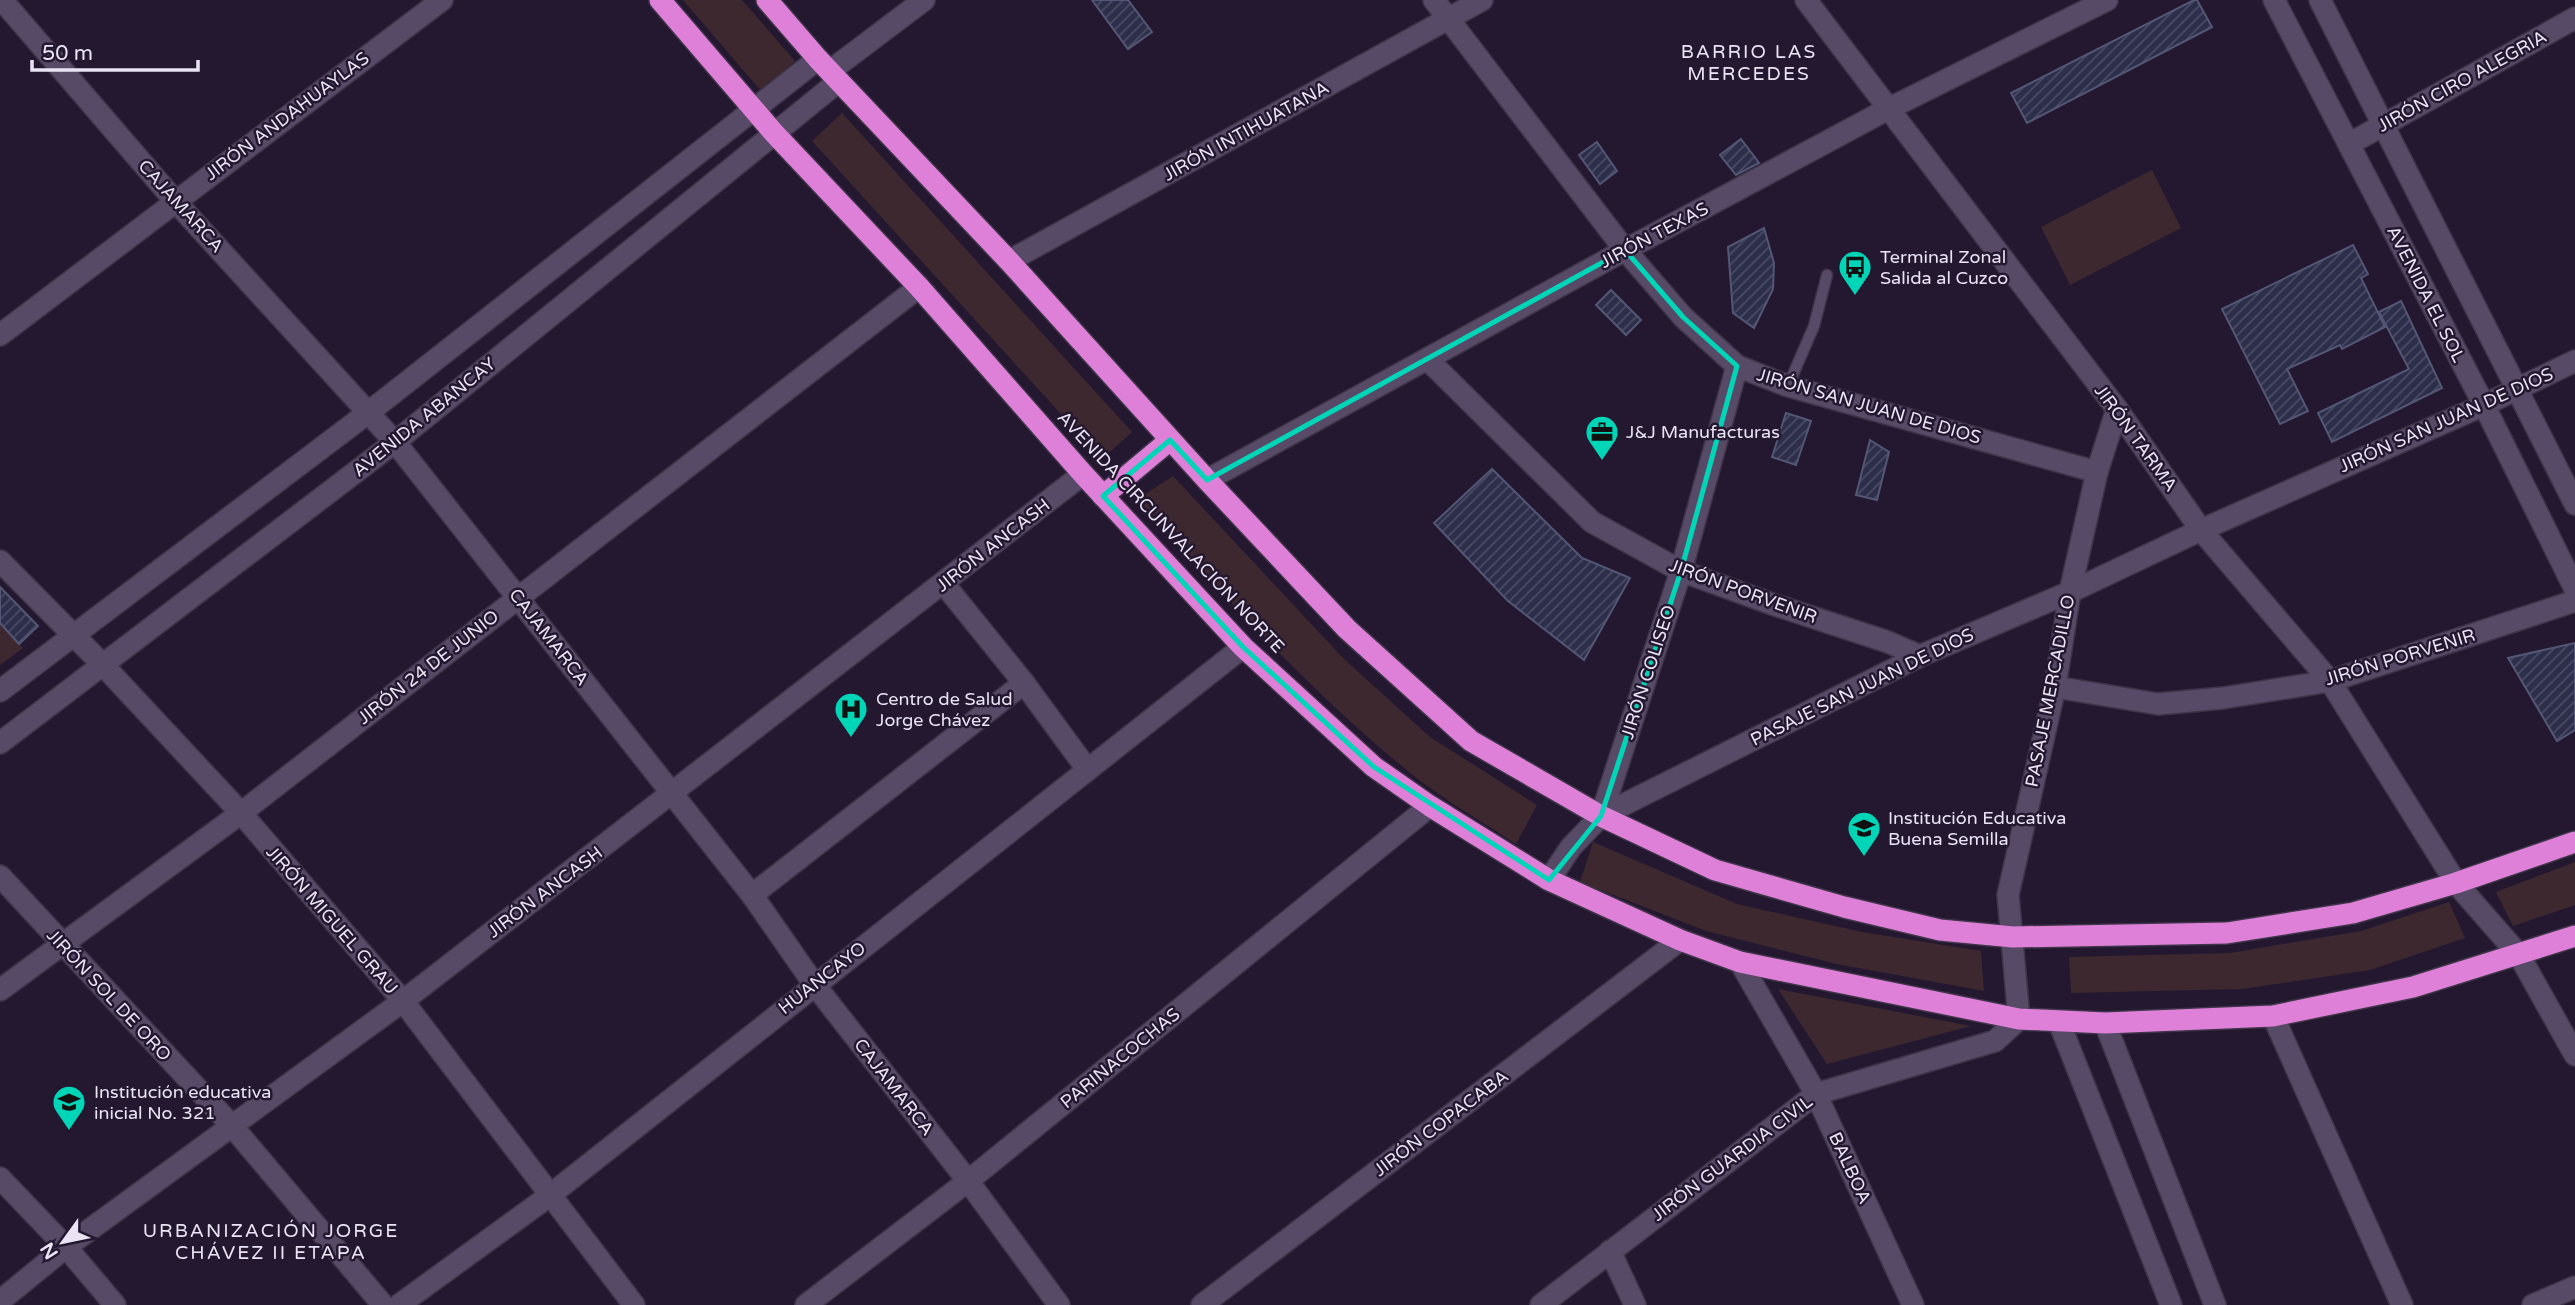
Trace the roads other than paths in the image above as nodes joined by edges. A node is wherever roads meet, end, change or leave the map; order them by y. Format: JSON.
{"nodes":[{"id":1,"x":2,"y":0,"type":"edge"},
{"id":2,"x":442,"y":0,"type":"edge"},
{"id":3,"x":660,"y":0,"type":"edge"},
{"id":4,"x":767,"y":0,"type":"edge"},
{"id":5,"x":924,"y":0,"type":"edge"},
{"id":6,"x":1434,"y":0,"type":"edge"},
{"id":7,"x":1482,"y":0,"type":"edge"},
{"id":8,"x":1806,"y":0,"type":"edge"},
{"id":9,"x":2107,"y":0,"type":"edge"},
{"id":10,"x":2274,"y":0,"type":"edge"},
{"id":11,"x":2320,"y":0,"type":"edge"},
{"id":12,"x":2575,"y":18,"type":"edge"},
{"id":13,"x":1448,"y":20,"type":"junction"},
{"id":14,"x":829,"y":70,"type":"junction"},
{"id":15,"x":1888,"y":109,"type":"junction"},
{"id":16,"x":754,"y":111,"type":"junction"},
{"id":17,"x":2384,"y":125,"type":"junction"},
{"id":18,"x":774,"y":133,"type":"junction"},
{"id":19,"x":2349,"y":144,"type":"junction"},
{"id":20,"x":175,"y":201,"type":"junction"},
{"id":21,"x":1625,"y":250,"type":"junction"},
{"id":22,"x":1009,"y":261,"type":"junction"},
{"id":23,"x":1826,"y":275,"type":"dead end"},
{"id":24,"x":919,"y":288,"type":"junction"},
{"id":25,"x":0,"y":335,"type":"edge"},
{"id":26,"x":1427,"y":359,"type":"junction"},
{"id":27,"x":2575,"y":361,"type":"edge"},
{"id":28,"x":1737,"y":366,"type":"junction"},
{"id":29,"x":1788,"y":386,"type":"junction"},
{"id":30,"x":2517,"y":390,"type":"junction"},
{"id":31,"x":2484,"y":405,"type":"junction"},
{"id":32,"x":2117,"y":409,"type":"junction"},
{"id":33,"x":369,"y":412,"type":"junction"},
{"id":34,"x":1171,"y":440,"type":"junction"},
{"id":35,"x":395,"y":442,"type":"junction"},
{"id":36,"x":2097,"y":472,"type":"junction"},
{"id":37,"x":1083,"y":474,"type":"junction"},
{"id":38,"x":1207,"y":481,"type":"junction"},
{"id":39,"x":1103,"y":496,"type":"junction"},
{"id":40,"x":2575,"y":504,"type":"edge"},
{"id":41,"x":2201,"y":530,"type":"junction"},
{"id":42,"x":0,"y":561,"type":"edge"},
{"id":43,"x":1681,"y":571,"type":"junction"},
{"id":44,"x":944,"y":584,"type":"junction"},
{"id":45,"x":2575,"y":589,"type":"edge"},
{"id":46,"x":2070,"y":592,"type":"junction"},
{"id":47,"x":518,"y":597,"type":"junction"},
{"id":48,"x":2575,"y":601,"type":"edge"},
{"id":49,"x":72,"y":635,"type":"junction"},
{"id":50,"x":1243,"y":647,"type":"junction"},
{"id":51,"x":1920,"y":656,"type":"junction"},
{"id":52,"x":103,"y":665,"type":"junction"},
{"id":53,"x":2329,"y":681,"type":"junction"},
{"id":54,"x":1024,"y":683,"type":"junction"},
{"id":55,"x":2055,"y":687,"type":"junction"},
{"id":56,"x":0,"y":691,"type":"edge"},
{"id":57,"x":0,"y":743,"type":"edge"},
{"id":58,"x":1087,"y":769,"type":"junction"},
{"id":59,"x":672,"y":795,"type":"junction"},
{"id":60,"x":1430,"y":806,"type":"junction"},
{"id":61,"x":241,"y":813,"type":"junction"},
{"id":62,"x":1601,"y":816,"type":"junction"},
{"id":63,"x":2575,"y":842,"type":"edge"},
{"id":64,"x":0,"y":876,"type":"edge"},
{"id":65,"x":1549,"y":880,"type":"junction"},
{"id":66,"x":2456,"y":883,"type":"junction"},
{"id":67,"x":752,"y":895,"type":"junction"},
{"id":68,"x":2575,"y":936,"type":"edge"},
{"id":69,"x":2013,"y":937,"type":"junction"},
{"id":70,"x":1680,"y":940,"type":"junction"},
{"id":71,"x":62,"y":945,"type":"junction"},
{"id":72,"x":2519,"y":955,"type":"junction"},
{"id":73,"x":1740,"y":962,"type":"junction"},
{"id":74,"x":814,"y":984,"type":"junction"},
{"id":75,"x":0,"y":990,"type":"edge"},
{"id":76,"x":403,"y":1001,"type":"junction"},
{"id":77,"x":2273,"y":1016,"type":"junction"},
{"id":78,"x":2019,"y":1018,"type":"junction"},
{"id":79,"x":2059,"y":1021,"type":"junction"},
{"id":80,"x":2105,"y":1023,"type":"junction"},
{"id":81,"x":2575,"y":1055,"type":"edge"},
{"id":82,"x":1816,"y":1094,"type":"junction"},
{"id":83,"x":232,"y":1126,"type":"junction"},
{"id":84,"x":0,"y":1178,"type":"edge"},
{"id":85,"x":968,"y":1181,"type":"junction"},
{"id":86,"x":549,"y":1196,"type":"junction"},
{"id":87,"x":66,"y":1247,"type":"junction"},
{"id":88,"x":1610,"y":1251,"type":"junction"},
{"id":89,"x":2575,"y":1287,"type":"edge"},
{"id":90,"x":0,"y":1301,"type":"edge"},
{"id":91,"x":115,"y":1305,"type":"edge"},
{"id":92,"x":383,"y":1305,"type":"edge"},
{"id":93,"x":399,"y":1305,"type":"edge"},
{"id":94,"x":634,"y":1305,"type":"edge"},
{"id":95,"x":806,"y":1305,"type":"edge"},
{"id":96,"x":1059,"y":1305,"type":"edge"},
{"id":97,"x":1202,"y":1305,"type":"edge"},
{"id":98,"x":1541,"y":1305,"type":"edge"},
{"id":99,"x":1635,"y":1305,"type":"edge"},
{"id":100,"x":1913,"y":1305,"type":"edge"},
{"id":101,"x":2171,"y":1305,"type":"edge"},
{"id":102,"x":2215,"y":1305,"type":"edge"},
{"id":103,"x":2402,"y":1305,"type":"edge"},
{"id":104,"x":2533,"y":1305,"type":"edge"}],
"edges":[{"from":1,"to":20,"type":"street","name":"CAJAMARCA"},
{"from":2,"to":20,"type":"street","name":"JIRÓN ANDAHUAYLAS"},
{"from":3,"to":16,"type":"highway","name":"AVENIDA CIRCUNVALACIÓN NORTE"},
{"from":4,"to":14,"type":"highway"},
{"from":5,"to":14,"type":"street"},
{"from":6,"to":13,"type":"street","name":"JIRÓN SAN JUAN DE DIOS"},
{"from":7,"to":13,"type":"street","name":"JIRÓN INTIHUATANA"},
{"from":8,"to":15,"type":"street","name":"JIRÓN TARMA"},
{"from":9,"to":15,"type":"street","name":"JIRÓN TEXAS"},
{"from":10,"to":19,"type":"street","name":"AVENIDA EL SOL"},
{"from":11,"to":17,"type":"street"},
{"from":12,"to":17,"type":"street","name":"JIRÓN CIRO ALEGRIA"},
{"from":13,"to":21,"type":"street","name":"JIRÓN SAN JUAN DE DIOS"},
{"from":13,"to":22,"type":"street","name":"JIRÓN INTIHUATANA"},
{"from":14,"to":16,"type":"street","name":"AVENIDA ABANCAY"},
{"from":14,"to":18,"type":"street","name":"AVENIDA ABANCAY"},
{"from":14,"to":22,"type":"highway"},
{"from":15,"to":21,"type":"street","name":"JIRÓN TEXAS"},
{"from":15,"to":32,"type":"street","name":"JIRÓN TARMA"},
{"from":16,"to":18,"type":"highway","name":"AVENIDA CIRCUNVALACIÓN NORTE"},
{"from":16,"to":33,"type":"street","name":"AVENIDA ABANCAY"},
{"from":17,"to":19,"type":"street","name":"JIRÓN CIRO ALEGRIA"},
{"from":17,"to":30,"type":"street"},
{"from":18,"to":24,"type":"highway","name":"AVENIDA CIRCUNVALACIÓN NORTE"},
{"from":18,"to":35,"type":"street","name":"AVENIDA ABANCAY"},
{"from":19,"to":31,"type":"street","name":"AVENIDA EL SOL"},
{"from":20,"to":25,"type":"street","name":"JIRÓN ANDAHUAYLAS"},
{"from":20,"to":33,"type":"street","name":"CAJAMARCA"},
{"from":21,"to":26,"type":"street","name":"JIRÓN TEXAS"},
{"from":21,"to":28,"type":"street","name":"JIRÓN SAN JUAN DE DIOS"},
{"from":22,"to":34,"type":"highway"},
{"from":23,"to":29,"type":"lane"},
{"from":24,"to":37,"type":"highway","name":"AVENIDA CIRCUNVALACIÓN NORTE"},
{"from":24,"to":47,"type":"street","name":"JIRÓN 24 DE JUNIO"},
{"from":26,"to":38,"type":"street","name":"JIRÓN TEXAS"},
{"from":26,"to":43,"type":"street","name":"JIRÓN PORVENIR"},
{"from":27,"to":30,"type":"street","name":"JIRÓN SAN JUAN DE DIOS"},
{"from":28,"to":29,"type":"street","name":"JIRÓN SAN JUAN DE DIOS"},
{"from":28,"to":43,"type":"street","name":"JIRÓN COLISEO"},
{"from":29,"to":36,"type":"street","name":"JIRÓN SAN JUAN DE DIOS"},
{"from":30,"to":31,"type":"street","name":"JIRÓN SAN JUAN DE DIOS"},
{"from":30,"to":40,"type":"street"},
{"from":31,"to":41,"type":"street","name":"JIRÓN SAN JUAN DE DIOS"},
{"from":31,"to":45,"type":"street","name":"AVENIDA EL SOL"},
{"from":32,"to":36,"type":"street","name":"PASAJE MERCADILLO"},
{"from":32,"to":41,"type":"street","name":"JIRÓN TARMA"},
{"from":33,"to":35,"type":"street","name":"CAJAMARCA"},
{"from":33,"to":49,"type":"street","name":"AVENIDA ABANCAY"},
{"from":34,"to":38,"type":"highway"},
{"from":34,"to":39,"type":"highway"},
{"from":35,"to":47,"type":"street","name":"CAJAMARCA"},
{"from":35,"to":52,"type":"street","name":"AVENIDA ABANCAY"},
{"from":36,"to":46,"type":"street","name":"PASAJE MERCADILLO"},
{"from":37,"to":39,"type":"highway","name":"AVENIDA CIRCUNVALACIÓN NORTE"},
{"from":37,"to":44,"type":"street","name":"JIRÓN ANCASH"},
{"from":38,"to":62,"type":"highway"},
{"from":39,"to":50,"type":"highway","name":"AVENIDA CIRCUNVALACIÓN NORTE"},
{"from":41,"to":46,"type":"street","name":"PASAJE SAN JUAN DE DIOS"},
{"from":41,"to":53,"type":"street","name":"JIRÓN TARMA"},
{"from":42,"to":49,"type":"street","name":"JIRÓN MIGUEL GRAU"},
{"from":43,"to":51,"type":"street","name":"JIRÓN PORVENIR"},
{"from":43,"to":62,"type":"street","name":"JIRÓN COLISEO"},
{"from":44,"to":54,"type":"street"},
{"from":44,"to":59,"type":"street","name":"JIRÓN ANCASH"},
{"from":46,"to":51,"type":"street","name":"PASAJE SAN JUAN DE DIOS"},
{"from":46,"to":55,"type":"street","name":"PASAJE MERCADILLO"},
{"from":47,"to":59,"type":"street","name":"CAJAMARCA"},
{"from":47,"to":61,"type":"street","name":"JIRÓN 24 DE JUNIO"},
{"from":48,"to":53,"type":"street","name":"JIRÓN PORVENIR"},
{"from":49,"to":52,"type":"street","name":"JIRÓN MIGUEL GRAU"},
{"from":49,"to":56,"type":"street","name":"AVENIDA ABANCAY"},
{"from":50,"to":58,"type":"street","name":"HUANCAYO"},
{"from":50,"to":60,"type":"highway","name":"AVENIDA CIRCUNVALACIÓN NORTE"},
{"from":51,"to":62,"type":"street","name":"PASAJE SAN JUAN DE DIOS"},
{"from":52,"to":57,"type":"street","name":"AVENIDA ABANCAY"},
{"from":52,"to":61,"type":"street","name":"JIRÓN MIGUEL GRAU"},
{"from":53,"to":55,"type":"street","name":"JIRÓN PORVENIR"},
{"from":53,"to":66,"type":"street","name":"JIRÓN TARMA"},
{"from":54,"to":58,"type":"street"},
{"from":54,"to":67,"type":"street"},
{"from":55,"to":69,"type":"street","name":"PASAJE MERCADILLO"},
{"from":58,"to":74,"type":"street","name":"HUANCAYO"},
{"from":59,"to":67,"type":"street","name":"CAJAMARCA"},
{"from":59,"to":76,"type":"street","name":"JIRÓN ANCASH"},
{"from":60,"to":65,"type":"highway","name":"AVENIDA CIRCUNVALACIÓN NORTE"},
{"from":60,"to":85,"type":"street","name":"PARINACOCHAS"},
{"from":61,"to":71,"type":"street","name":"JIRÓN 24 DE JUNIO"},
{"from":61,"to":76,"type":"street","name":"JIRÓN MIGUEL GRAU"},
{"from":62,"to":65,"type":"street","name":"PASAJE SAN JUAN DE DIOS"},
{"from":62,"to":69,"type":"highway"},
{"from":63,"to":66,"type":"highway"},
{"from":64,"to":71,"type":"street","name":"JIRÓN SOL DE ORO"},
{"from":65,"to":70,"type":"highway","name":"AVENIDA CIRCUNVALACIÓN NORTE"},
{"from":66,"to":69,"type":"highway"},
{"from":66,"to":72,"type":"street","name":"JIRÓN TARMA"},
{"from":67,"to":74,"type":"street","name":"CAJAMARCA"},
{"from":68,"to":72,"type":"highway","name":"AVENIDA CIRCUNVALACIÓN NORTE"},
{"from":69,"to":78,"type":"street","name":"PASAJE MERCADILLO"},
{"from":70,"to":73,"type":"highway","name":"AVENIDA CIRCUNVALACIÓN NORTE"},
{"from":70,"to":97,"type":"street","name":"JIRÓN COPACABA"},
{"from":71,"to":75,"type":"street","name":"JIRÓN 24 DE JUNIO"},
{"from":71,"to":83,"type":"street","name":"JIRÓN SOL DE ORO"},
{"from":72,"to":77,"type":"highway","name":"AVENIDA CIRCUNVALACIÓN NORTE"},
{"from":72,"to":81,"type":"street","name":"JIRÓN TARMA"},
{"from":73,"to":78,"type":"highway","name":"AVENIDA CIRCUNVALACIÓN NORTE"},
{"from":73,"to":82,"type":"street","name":"BALBOA"},
{"from":74,"to":85,"type":"street","name":"CAJAMARCA"},
{"from":74,"to":86,"type":"street","name":"HUANCAYO"},
{"from":76,"to":83,"type":"street","name":"JIRÓN ANCASH"},
{"from":76,"to":86,"type":"street","name":"JIRÓN MIGUEL GRAU"},
{"from":77,"to":80,"type":"highway","name":"AVENIDA CIRCUNVALACIÓN NORTE"},
{"from":77,"to":103,"type":"street"},
{"from":78,"to":79,"type":"highway","name":"AVENIDA CIRCUNVALACIÓN NORTE"},
{"from":78,"to":82,"type":"street","name":"JIRÓN GUARDIA CIVIL"},
{"from":79,"to":80,"type":"highway","name":"AVENIDA CIRCUNVALACIÓN NORTE"},
{"from":79,"to":101,"type":"street"},
{"from":80,"to":102,"type":"street"},
{"from":82,"to":88,"type":"street","name":"JIRÓN GUARDIA CIVIL"},
{"from":82,"to":100,"type":"street","name":"BALBOA"},
{"from":83,"to":87,"type":"street","name":"JIRÓN ANCASH"},
{"from":83,"to":92,"type":"street","name":"JIRÓN SOL DE ORO"},
{"from":84,"to":87,"type":"street"},
{"from":85,"to":95,"type":"street","name":"PARINACOCHAS"},
{"from":85,"to":96,"type":"street","name":"CAJAMARCA"},
{"from":86,"to":93,"type":"street","name":"HUANCAYO"},
{"from":86,"to":94,"type":"street","name":"JIRÓN MIGUEL GRAU"},
{"from":87,"to":90,"type":"street","name":"JIRÓN ANCASH"},
{"from":87,"to":91,"type":"street"},
{"from":88,"to":98,"type":"street","name":"JIRÓN GUARDIA CIVIL"},
{"from":88,"to":99,"type":"street"},
{"from":89,"to":104,"type":"street"}]}
